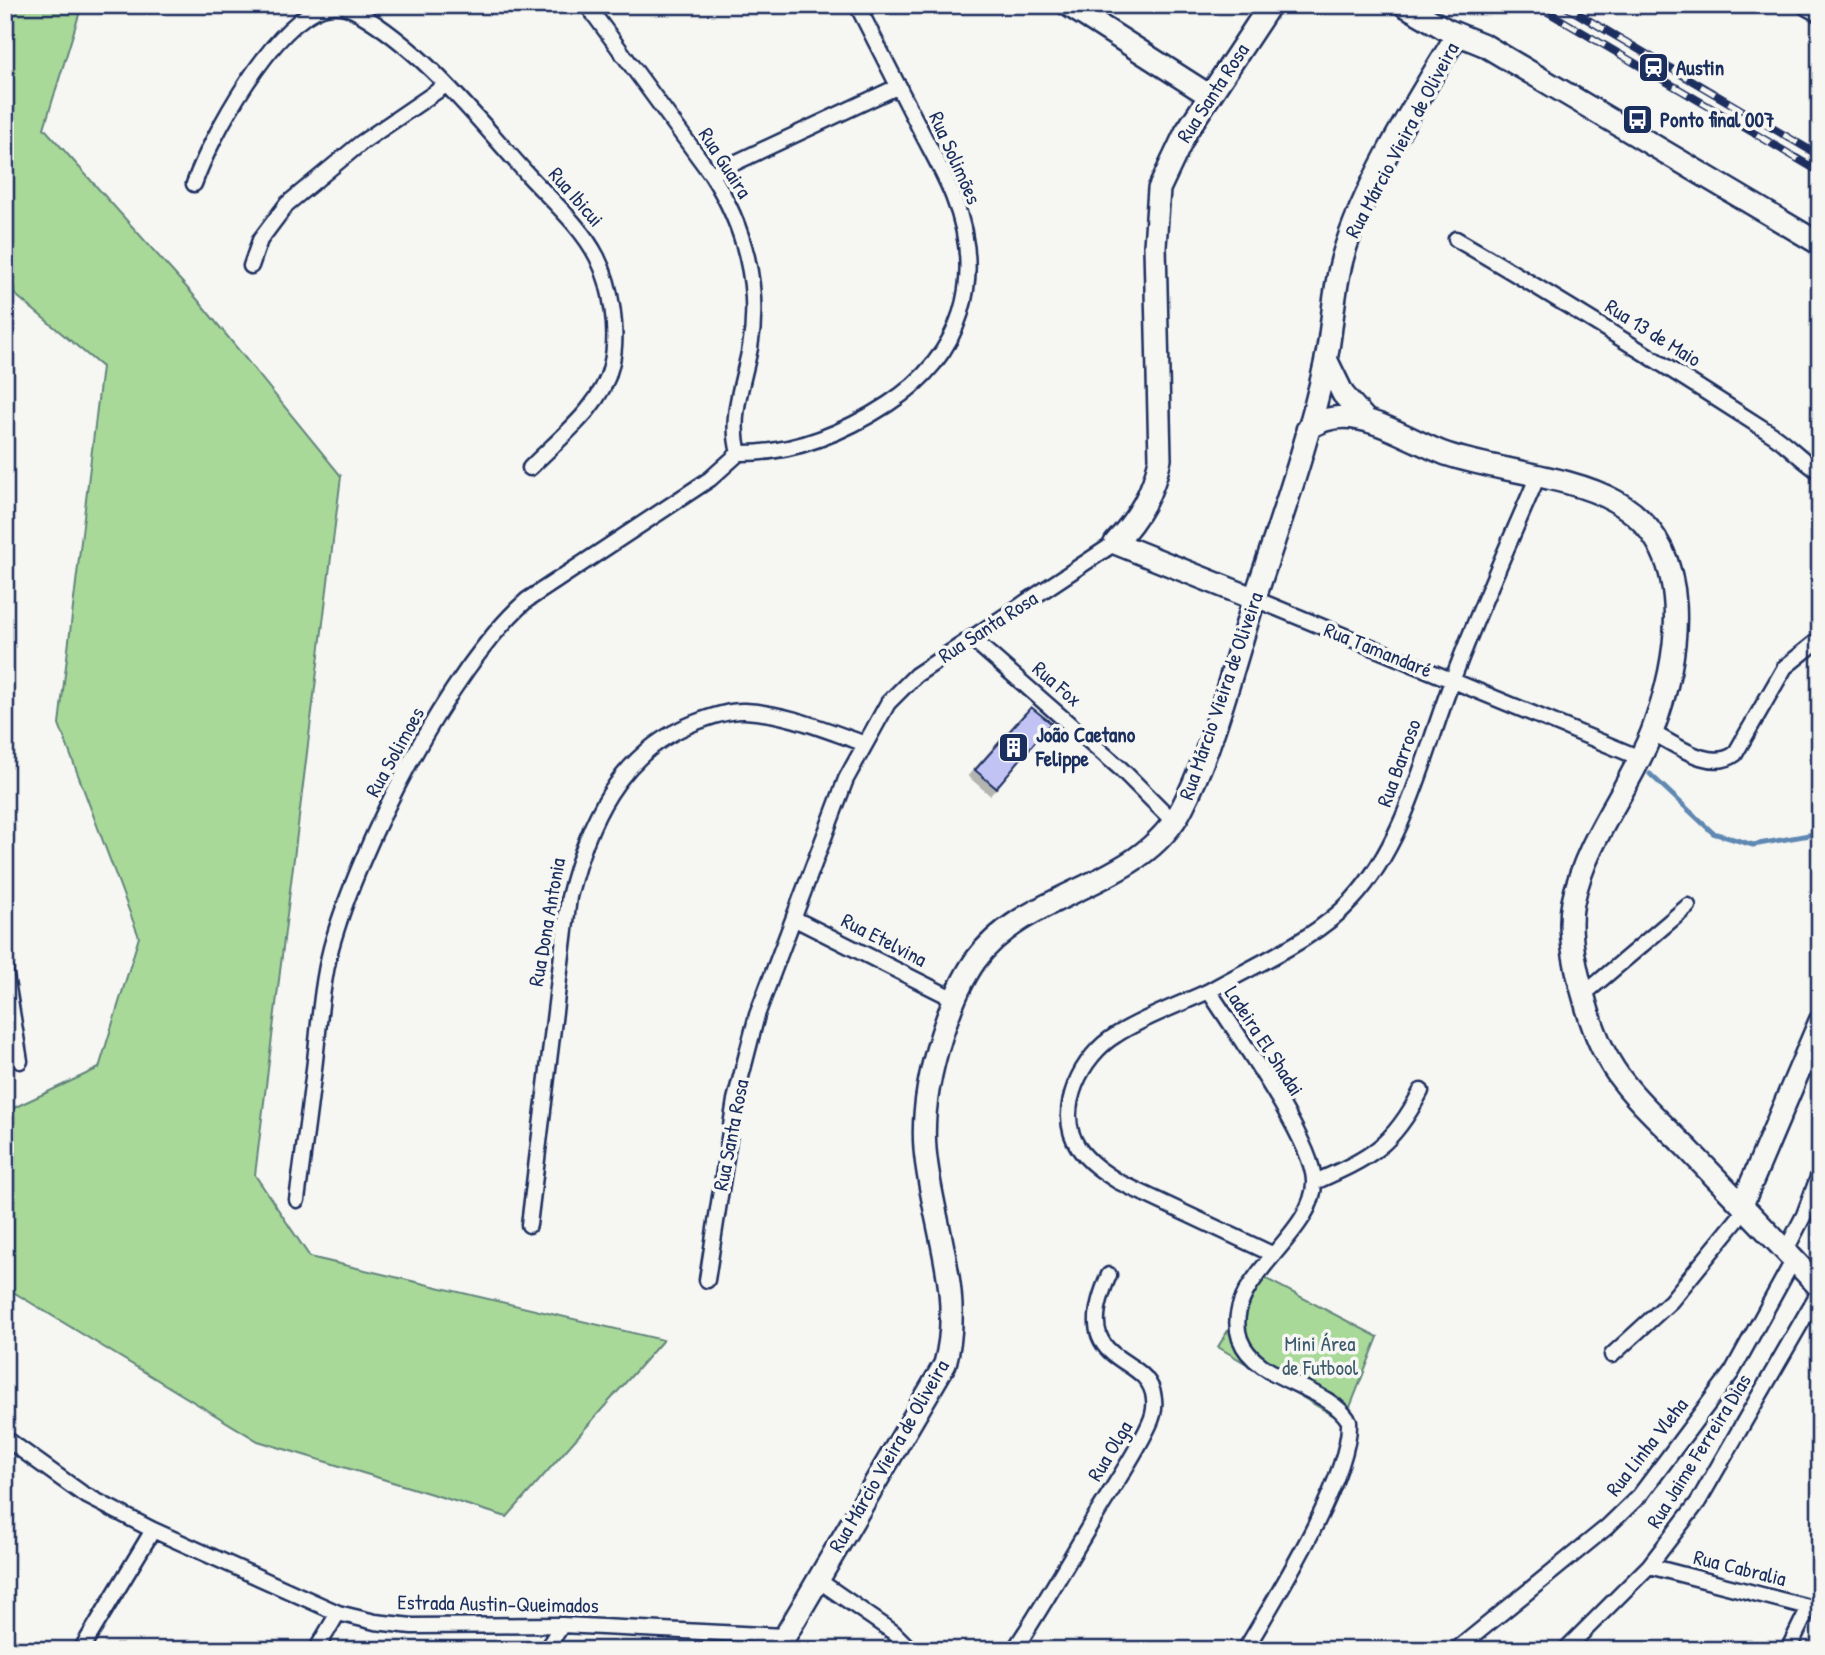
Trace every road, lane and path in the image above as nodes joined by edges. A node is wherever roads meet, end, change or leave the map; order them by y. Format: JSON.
{"nodes":[{"id":1,"x":341,"y":5,"type":"edge"},
{"id":2,"x":587,"y":5,"type":"edge"},
{"id":3,"x":857,"y":5,"type":"edge"},
{"id":4,"x":1068,"y":5,"type":"edge"},
{"id":5,"x":1270,"y":5,"type":"edge"},
{"id":6,"x":1404,"y":5,"type":"edge"},
{"id":7,"x":1809,"y":5,"type":"edge"},
{"id":8,"x":1820,"y":11,"type":"edge"},
{"id":9,"x":1457,"y":34,"type":"junction"},
{"id":10,"x":446,"y":85,"type":"junction"},
{"id":11,"x":899,"y":86,"type":"junction"},
{"id":12,"x":1210,"y":96,"type":"junction"},
{"id":13,"x":711,"y":174,"type":"junction"},
{"id":14,"x":194,"y":184,"type":"dead end"},
{"id":15,"x":1456,"y":239,"type":"dead end"},
{"id":16,"x":1820,"y":244,"type":"edge"},
{"id":17,"x":251,"y":266,"type":"dead end"},
{"id":18,"x":1326,"y":359,"type":"junction"},
{"id":19,"x":1366,"y":420,"type":"junction"},
{"id":20,"x":1307,"y":430,"type":"junction"},
{"id":21,"x":739,"y":453,"type":"junction"},
{"id":22,"x":530,"y":468,"type":"dead end"},
{"id":23,"x":1820,"y":472,"type":"edge"},
{"id":24,"x":1537,"y":478,"type":"junction"},
{"id":25,"x":1115,"y":542,"type":"junction"},
{"id":26,"x":1255,"y":599,"type":"junction"},
{"id":27,"x":971,"y":638,"type":"junction"},
{"id":28,"x":1820,"y":639,"type":"edge"},
{"id":29,"x":1452,"y":680,"type":"junction"},
{"id":30,"x":1651,"y":733,"type":"junction"},
{"id":31,"x":863,"y":743,"type":"junction"},
{"id":32,"x":1640,"y":758,"type":"junction"},
{"id":33,"x":1174,"y":822,"type":"junction"},
{"id":34,"x":1688,"y":906,"type":"dead end"},
{"id":35,"x":795,"y":919,"type":"junction"},
{"id":36,"x":5,"y":969,"type":"edge"},
{"id":37,"x":1209,"y":991,"type":"junction"},
{"id":38,"x":1583,"y":995,"type":"junction"},
{"id":39,"x":954,"y":999,"type":"junction"},
{"id":40,"x":1820,"y":1021,"type":"edge"},
{"id":41,"x":20,"y":1061,"type":"dead end"},
{"id":42,"x":1421,"y":1091,"type":"dead end"},
{"id":43,"x":1820,"y":1172,"type":"edge"},
{"id":44,"x":1315,"y":1182,"type":"junction"},
{"id":45,"x":297,"y":1200,"type":"dead end"},
{"id":46,"x":1744,"y":1207,"type":"junction"},
{"id":47,"x":529,"y":1225,"type":"dead end"},
{"id":48,"x":1272,"y":1254,"type":"junction"},
{"id":49,"x":1790,"y":1255,"type":"junction"},
{"id":50,"x":1109,"y":1275,"type":"dead end"},
{"id":51,"x":707,"y":1280,"type":"dead end"},
{"id":52,"x":1820,"y":1289,"type":"edge"},
{"id":53,"x":1612,"y":1355,"type":"dead end"},
{"id":54,"x":5,"y":1438,"type":"edge"},
{"id":55,"x":153,"y":1530,"type":"junction"},
{"id":56,"x":1649,"y":1566,"type":"junction"},
{"id":57,"x":818,"y":1580,"type":"junction"},
{"id":58,"x":1815,"y":1609,"type":"edge"},
{"id":59,"x":338,"y":1613,"type":"junction"},
{"id":60,"x":562,"y":1625,"type":"junction"},
{"id":61,"x":780,"y":1643,"type":"edge"},
{"id":62,"x":81,"y":1650,"type":"edge"},
{"id":63,"x":316,"y":1650,"type":"edge"},
{"id":64,"x":547,"y":1650,"type":"edge"},
{"id":65,"x":911,"y":1650,"type":"edge"},
{"id":66,"x":1014,"y":1650,"type":"edge"},
{"id":67,"x":1245,"y":1650,"type":"edge"},
{"id":68,"x":1457,"y":1650,"type":"edge"},
{"id":69,"x":1565,"y":1650,"type":"edge"},
{"id":70,"x":1788,"y":1650,"type":"edge"}],
"edges":[{"from":1,"to":10,"type":"street","name":"Rua Ibicui"},
{"from":1,"to":14,"type":"street","name":"Rua Ibicui"},
{"from":2,"to":13,"type":"street","name":"Rua Guaira"},
{"from":3,"to":11,"type":"street","name":"Rua Solimões"},
{"from":4,"to":12,"type":"main road"},
{"from":5,"to":12,"type":"main road","name":"Rua Santa Rosa"},
{"from":6,"to":9,"type":"main road"},
{"from":7,"to":8,"type":"main road"},
{"from":9,"to":16,"type":"main road"},
{"from":9,"to":18,"type":"main road","name":"Rua Márcio Vieira de Oliveira"},
{"from":10,"to":17,"type":"street"},
{"from":10,"to":22,"type":"street","name":"Rua Ibicui"},
{"from":11,"to":13,"type":"street"},
{"from":11,"to":21,"type":"street","name":"Rua Solimões"},
{"from":12,"to":25,"type":"main road","name":"Rua Santa Rosa"},
{"from":13,"to":21,"type":"street","name":"Rua Guaira"},
{"from":15,"to":23,"type":"street","name":"Rua 13 de Maio"},
{"from":18,"to":19,"type":"main road"},
{"from":18,"to":20,"type":"main road","name":"Rua Márcio Vieira de Oliveira"},
{"from":19,"to":20,"type":"main road"},
{"from":19,"to":24,"type":"main road"},
{"from":20,"to":26,"type":"main road","name":"Rua Márcio Vieira de Oliveira"},
{"from":21,"to":45,"type":"street","name":"Rua Solimoes"},
{"from":24,"to":29,"type":"street","name":"Rua Barroso"},
{"from":24,"to":30,"type":"main road"},
{"from":25,"to":26,"type":"main road","name":"Rua Tamandaré"},
{"from":25,"to":27,"type":"street","name":"Rua Santa Rosa"},
{"from":26,"to":29,"type":"street","name":"Rua Tamandaré"},
{"from":26,"to":33,"type":"main road","name":"Rua Márcio Vieira de Oliveira"},
{"from":27,"to":31,"type":"street","name":"Rua Santa Rosa"},
{"from":27,"to":33,"type":"street","name":"Rua Fox"},
{"from":28,"to":30,"type":"street"},
{"from":29,"to":32,"type":"street","name":"Rua Tamandaré"},
{"from":29,"to":37,"type":"street","name":"Rua Barroso"},
{"from":30,"to":32,"type":"main road"},
{"from":31,"to":35,"type":"street","name":"Rua Santa Rosa"},
{"from":31,"to":47,"type":"street","name":"Rua Dona Antonia"},
{"from":32,"to":38,"type":"main road"},
{"from":33,"to":39,"type":"main road","name":"Rua Márcio Vieira de Oliveira"},
{"from":34,"to":38,"type":"street"},
{"from":35,"to":39,"type":"street","name":"Rua Etelvina"},
{"from":35,"to":51,"type":"street","name":"Rua Santa Rosa"},
{"from":36,"to":41,"type":"street"},
{"from":37,"to":44,"type":"street","name":"Ladeira El Shadai"},
{"from":37,"to":48,"type":"street","name":"Ladeira El Shadai"},
{"from":38,"to":46,"type":"main road"},
{"from":39,"to":57,"type":"main road","name":"Rua Márcio Vieira de Oliveira"},
{"from":40,"to":46,"type":"main road"},
{"from":42,"to":44,"type":"street"},
{"from":43,"to":49,"type":"street","name":"Rua Linha Vleha"},
{"from":44,"to":48,"type":"street"},
{"from":46,"to":49,"type":"main road"},
{"from":46,"to":53,"type":"street"},
{"from":48,"to":67,"type":"street"},
{"from":49,"to":52,"type":"main road"},
{"from":49,"to":68,"type":"street","name":"Rua Linha Vleha"},
{"from":50,"to":66,"type":"street","name":"Rua Olga"},
{"from":52,"to":56,"type":"street","name":"Rua Jaime Ferreira Dias"},
{"from":54,"to":55,"type":"street","name":"Estrada Austin-Queimados"},
{"from":55,"to":59,"type":"street","name":"Estrada Austin-Queimados"},
{"from":55,"to":62,"type":"street"},
{"from":56,"to":58,"type":"street","name":"Rua Cabralia"},
{"from":56,"to":69,"type":"street","name":"Rua Jaime Ferreira Dias"},
{"from":57,"to":61,"type":"main road","name":"Rua Márcio Vieira de Oliveira"},
{"from":57,"to":65,"type":"street"},
{"from":58,"to":70,"type":"street"},
{"from":59,"to":60,"type":"street","name":"Estrada Austin-Queimados"},
{"from":59,"to":63,"type":"street"},
{"from":60,"to":61,"type":"street","name":"Estrada Austin-Queimados"},
{"from":60,"to":64,"type":"street"}]}
